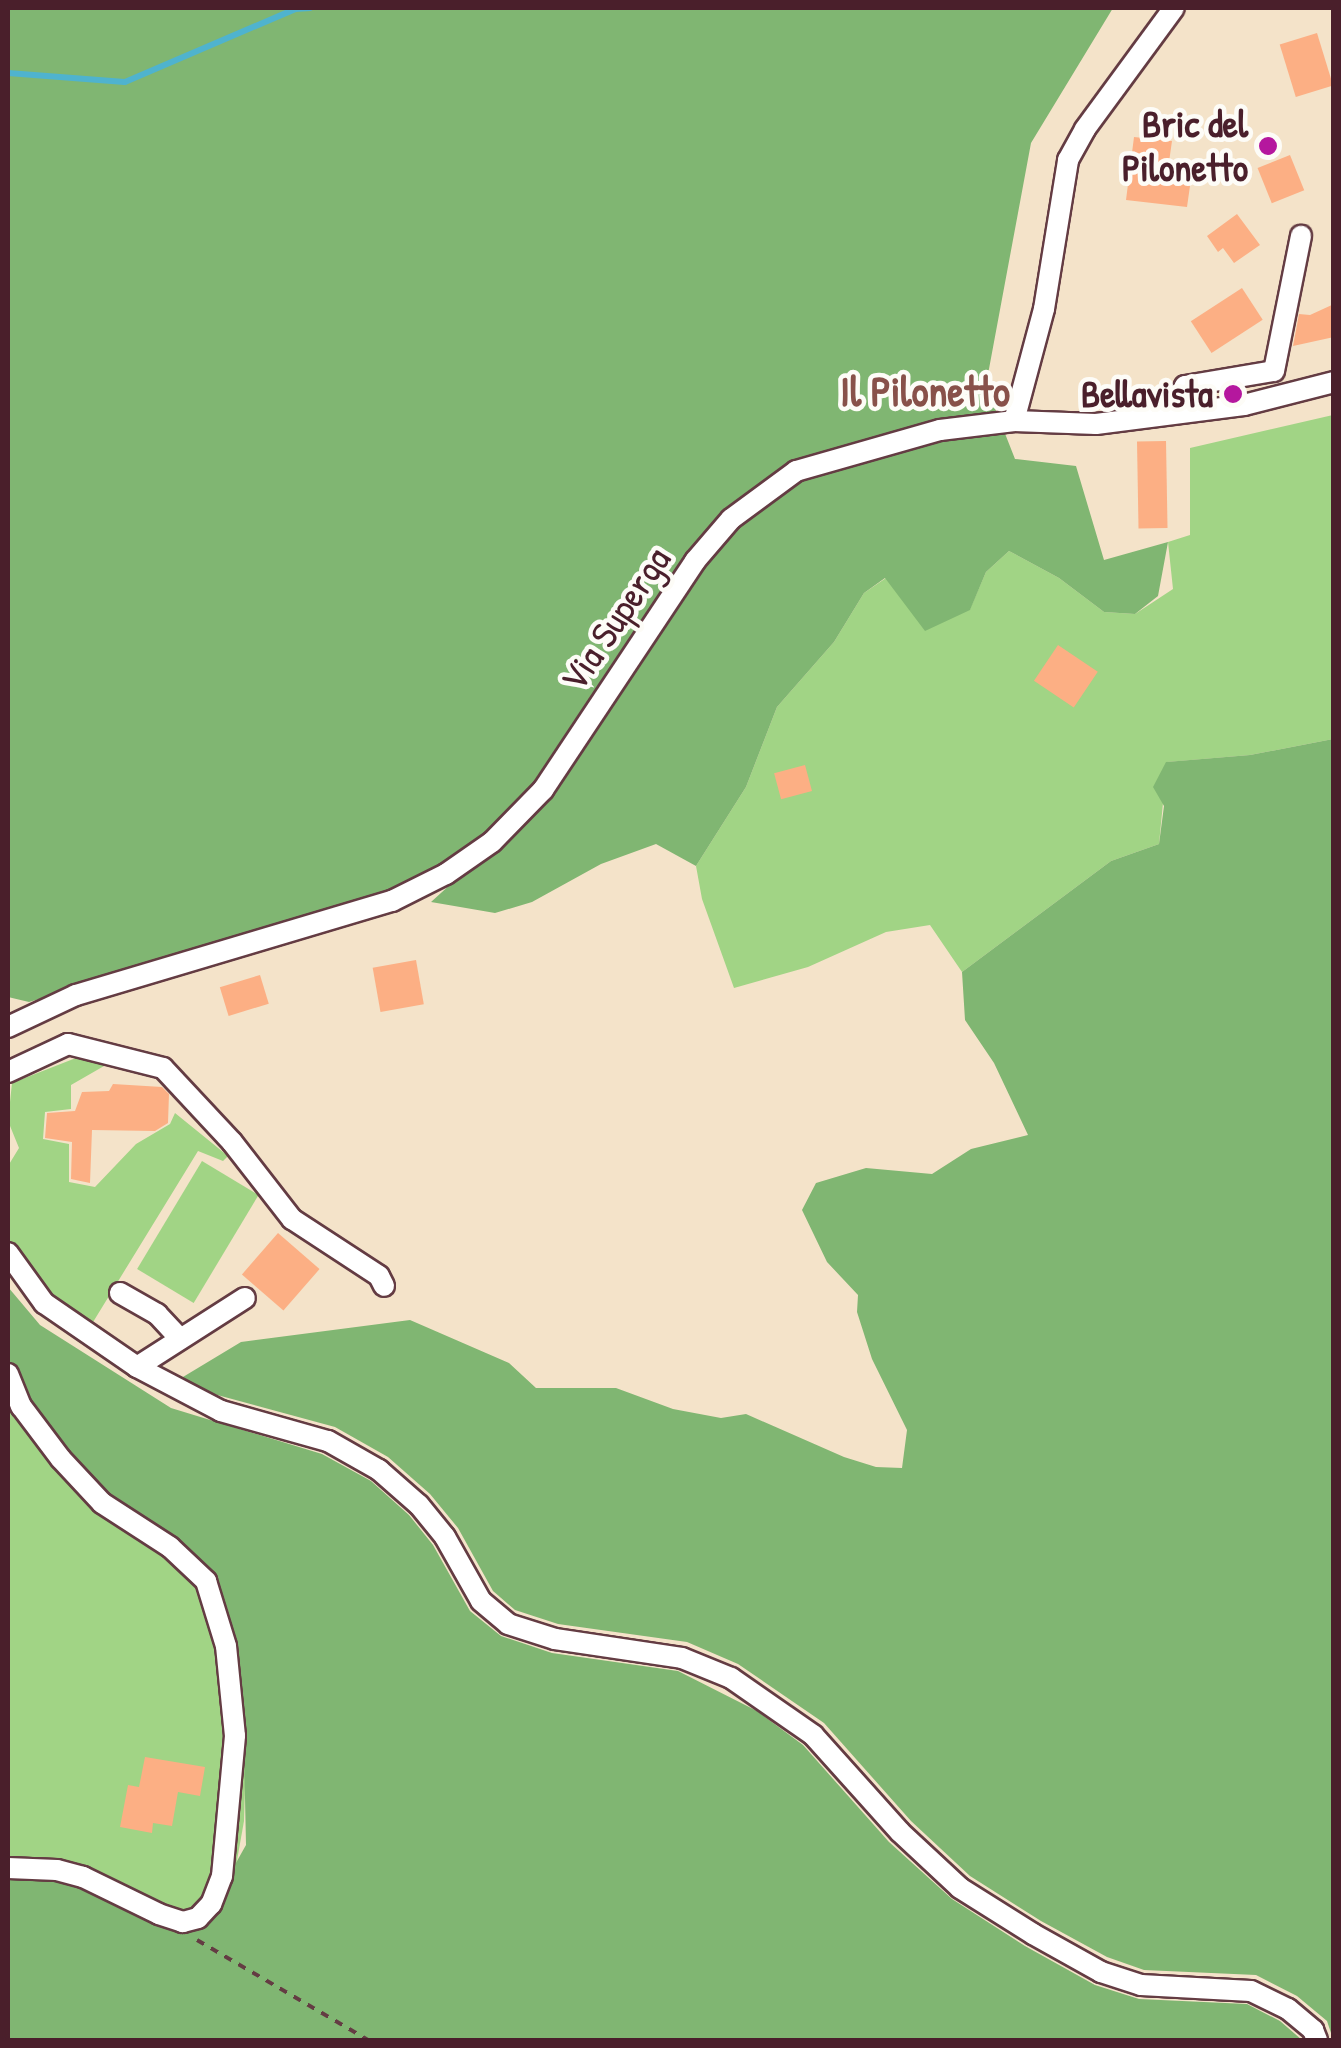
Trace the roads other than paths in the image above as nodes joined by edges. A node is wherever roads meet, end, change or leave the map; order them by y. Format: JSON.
{"nodes":[{"id":1,"x":1174,"y":8,"type":"edge"},
{"id":2,"x":1302,"y":236,"type":"dead end"},
{"id":3,"x":1334,"y":382,"type":"edge"},
{"id":4,"x":1174,"y":414,"type":"junction"},
{"id":5,"x":1014,"y":421,"type":"junction"},
{"id":6,"x":8,"y":1027,"type":"edge"},
{"id":7,"x":8,"y":1072,"type":"edge"},
{"id":8,"x":8,"y":1253,"type":"edge"},
{"id":9,"x":384,"y":1286,"type":"dead end"},
{"id":10,"x":120,"y":1294,"type":"dead end"},
{"id":11,"x":245,"y":1298,"type":"dead end"},
{"id":12,"x":180,"y":1340,"type":"junction"},
{"id":13,"x":137,"y":1368,"type":"junction"},
{"id":14,"x":8,"y":1374,"type":"edge"},
{"id":15,"x":8,"y":1868,"type":"edge"},
{"id":16,"x":1317,"y":2040,"type":"edge"}],
"edges":[{"from":1,"to":5,"type":"street"},
{"from":2,"to":4,"type":"street"},
{"from":3,"to":4,"type":"street","name":"Via Superga"},
{"from":4,"to":5,"type":"street","name":"Via Superga"},
{"from":5,"to":6,"type":"street","name":"Via Superga"},
{"from":7,"to":9,"type":"street"},
{"from":8,"to":13,"type":"street"},
{"from":10,"to":12,"type":"street"},
{"from":11,"to":12,"type":"street"},
{"from":12,"to":13,"type":"street"},
{"from":13,"to":16,"type":"street"},
{"from":14,"to":15,"type":"street"}]}
